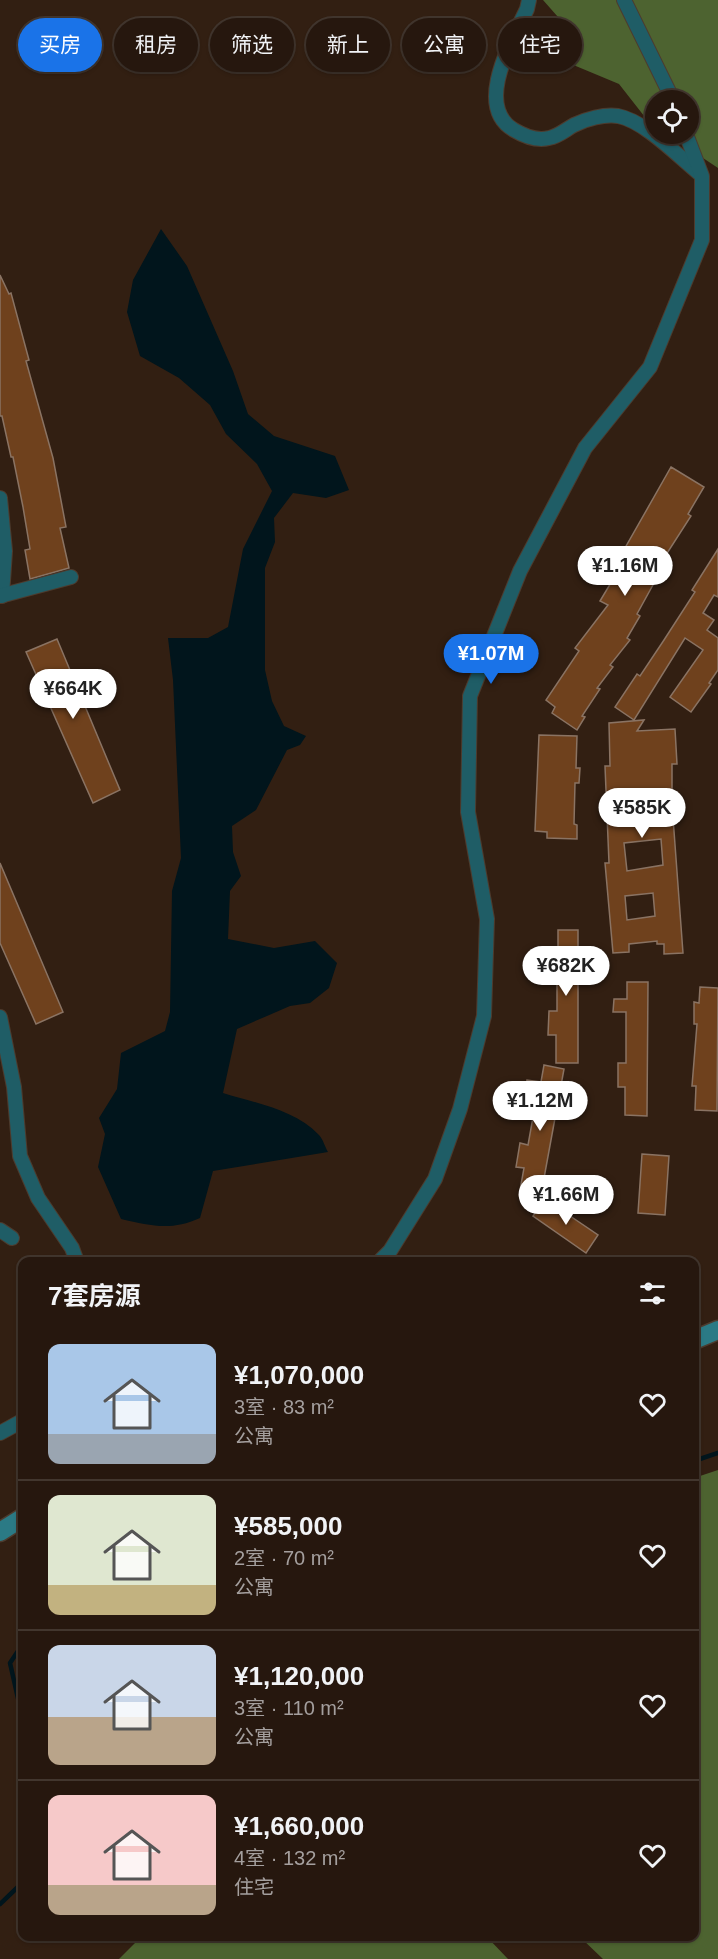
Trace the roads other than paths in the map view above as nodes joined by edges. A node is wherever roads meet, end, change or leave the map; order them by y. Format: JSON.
{"nodes":[{"id":1,"x":528,"y":0,"type":"edge"},
{"id":2,"x":624,"y":0,"type":"edge"},
{"id":3,"x":668,"y":90,"type":"edge"},
{"id":4,"x":690,"y":144,"type":"edge"},
{"id":5,"x":702,"y":176,"type":"junction"},
{"id":6,"x":0,"y":498,"type":"edge"},
{"id":7,"x":71,"y":577,"type":"dead end"},
{"id":8,"x":1,"y":596,"type":"edge"},
{"id":9,"x":0,"y":1017,"type":"edge"},
{"id":10,"x":0,"y":1230,"type":"edge"},
{"id":11,"x":12,"y":1238,"type":"dead end"},
{"id":12,"x":75,"y":1257,"type":"edge"},
{"id":13,"x":384,"y":1257,"type":"edge"},
{"id":14,"x":718,"y":1330,"type":"edge"},
{"id":15,"x":699,"y":1338,"type":"edge"},
{"id":16,"x":18,"y":1423,"type":"edge"},
{"id":17,"x":0,"y":1433,"type":"edge"},
{"id":18,"x":18,"y":1521,"type":"edge"},
{"id":19,"x":0,"y":1532,"type":"edge"}],
"edges":[{"from":1,"to":5,"type":"street"},
{"from":2,"to":3,"type":"street"},
{"from":4,"to":5,"type":"street"},
{"from":5,"to":13,"type":"street"},
{"from":6,"to":8,"type":"street"},
{"from":7,"to":8,"type":"street"},
{"from":9,"to":12,"type":"street"},
{"from":10,"to":11,"type":"street"},
{"from":14,"to":15,"type":"street"},
{"from":16,"to":17,"type":"street"},
{"from":18,"to":19,"type":"street"}]}
